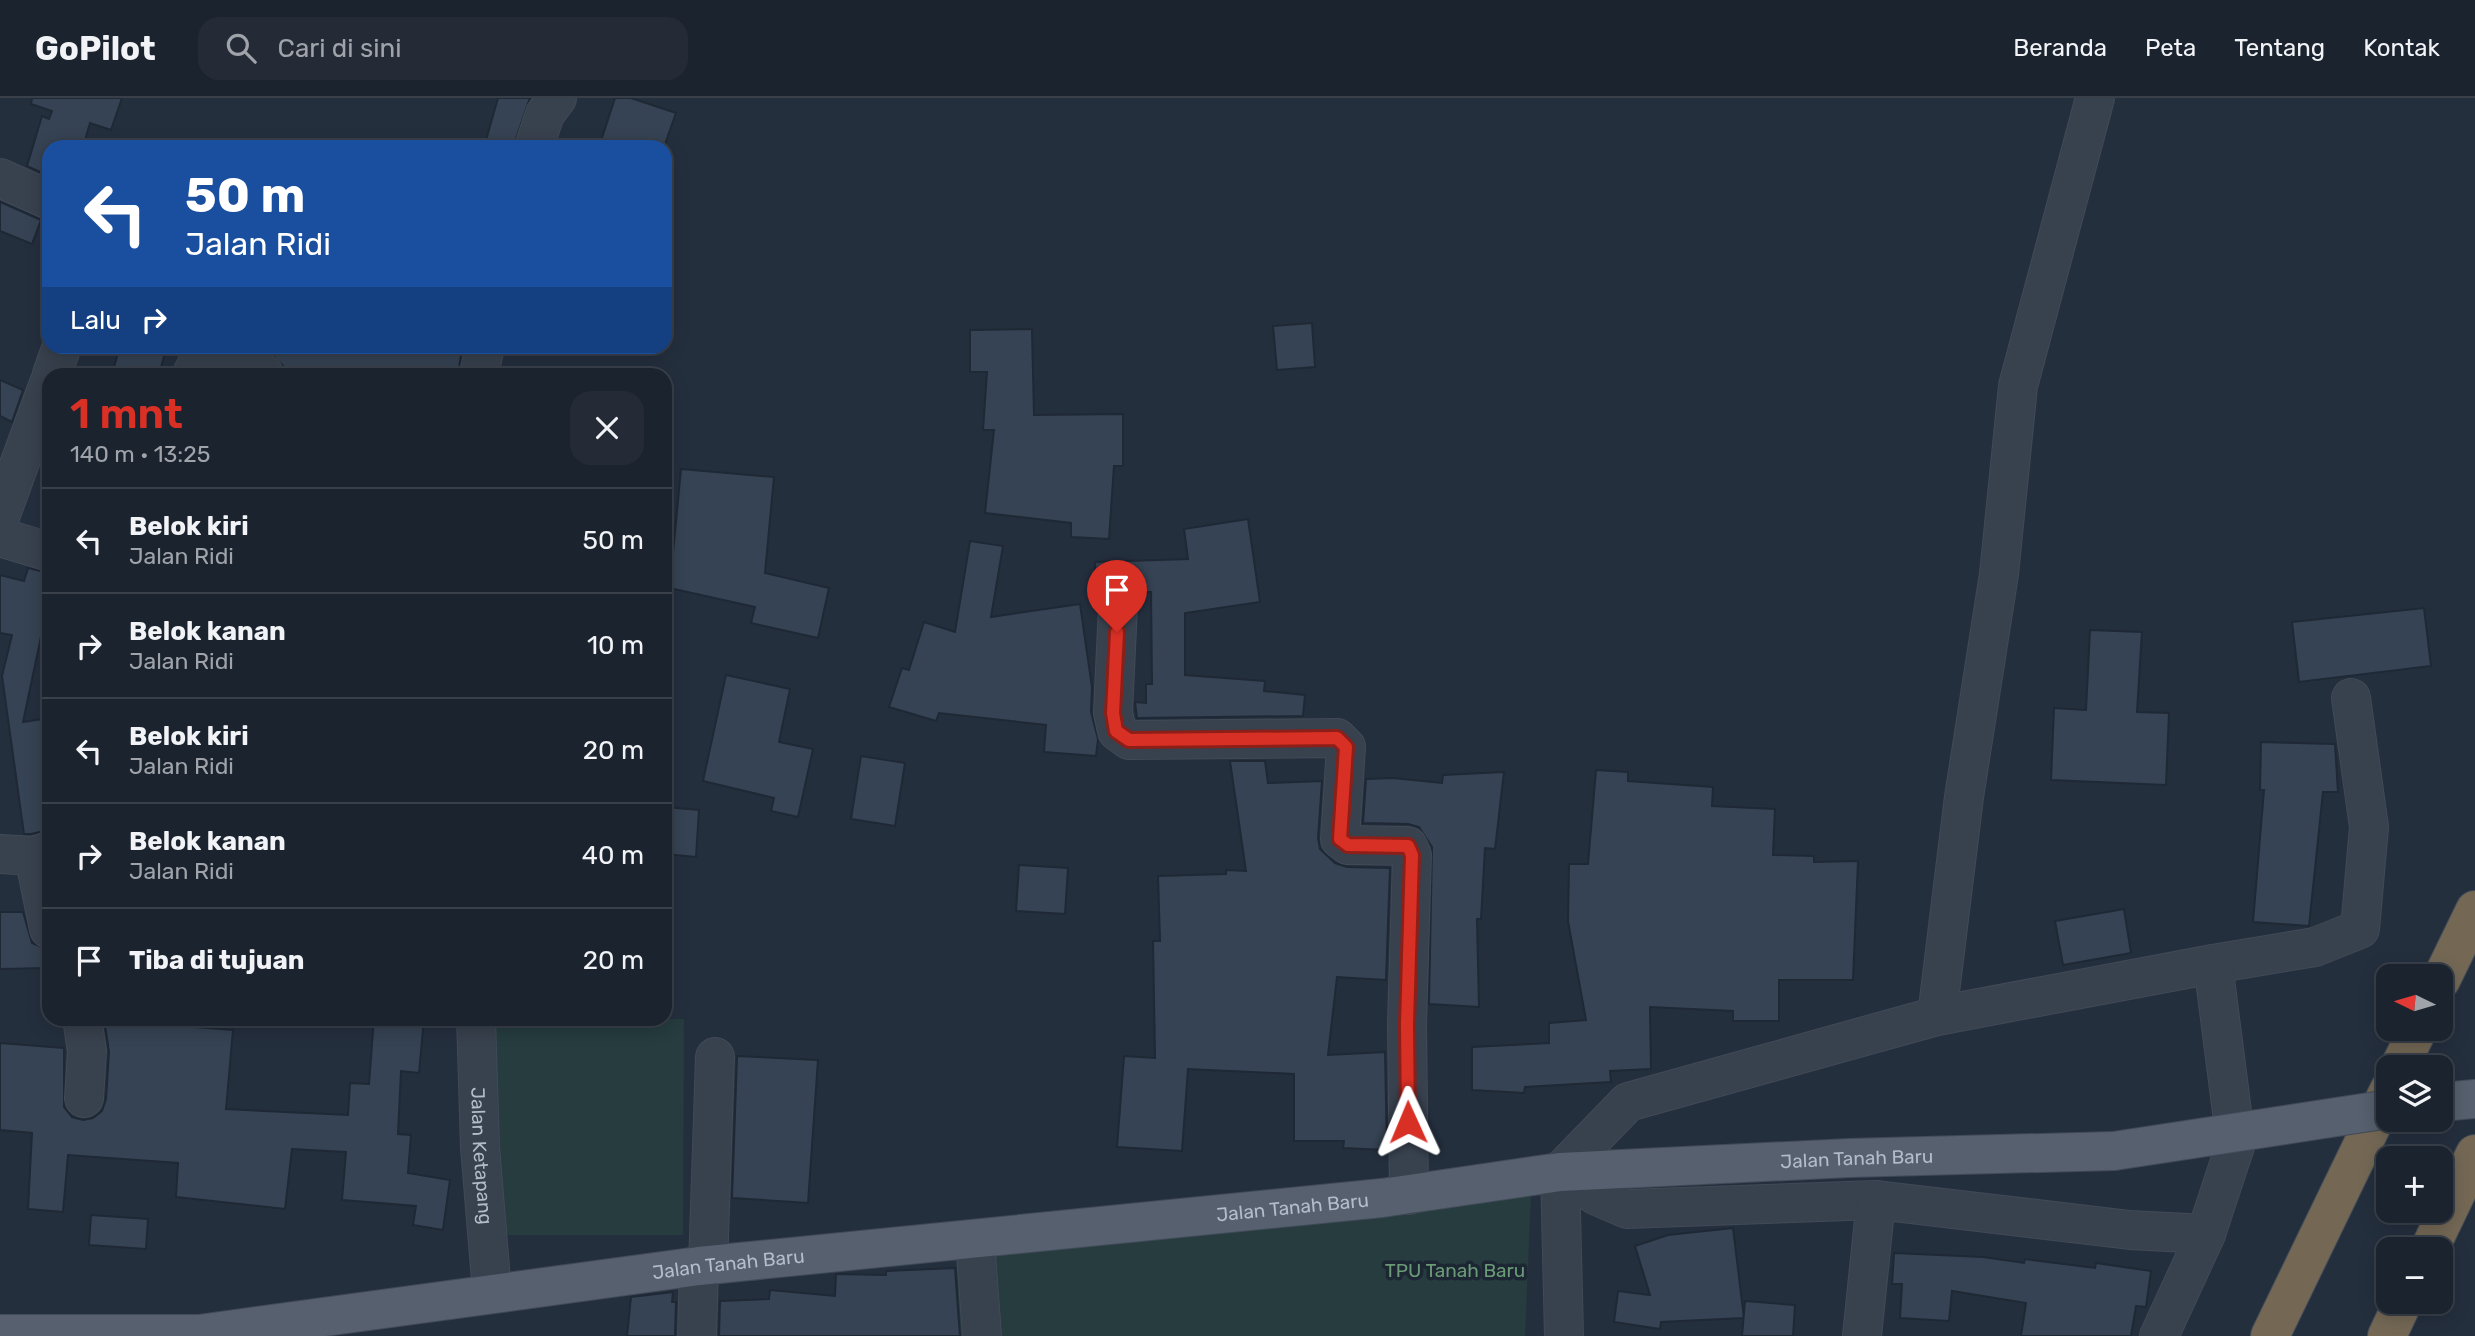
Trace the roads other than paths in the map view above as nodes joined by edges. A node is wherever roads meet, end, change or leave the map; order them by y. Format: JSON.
{"nodes":[{"id":1,"x":557,"y":98,"type":"edge"},
{"id":2,"x":2095,"y":98,"type":"edge"},
{"id":3,"x":536,"y":140,"type":"edge"},
{"id":4,"x":0,"y":178,"type":"edge"},
{"id":5,"x":42,"y":197,"type":"edge"},
{"id":6,"x":195,"y":368,"type":"edge"},
{"id":7,"x":246,"y":368,"type":"edge"},
{"id":8,"x":42,"y":402,"type":"edge"},
{"id":9,"x":0,"y":517,"type":"edge"},
{"id":10,"x":0,"y":537,"type":"edge"},
{"id":11,"x":42,"y":550,"type":"edge"},
{"id":12,"x":1118,"y":606,"type":"dead end"},
{"id":13,"x":2351,"y":698,"type":"dead end"},
{"id":14,"x":28,"y":854,"type":"edge"},
{"id":15,"x":42,"y":904,"type":"edge"},
{"id":16,"x":2475,"y":910,"type":"edge"},
{"id":17,"x":2213,"y":964,"type":"junction"},
{"id":18,"x":2449,"y":964,"type":"edge"},
{"id":19,"x":1937,"y":1016,"type":"junction"},
{"id":20,"x":83,"y":1026,"type":"edge"},
{"id":21,"x":476,"y":1026,"type":"edge"},
{"id":22,"x":715,"y":1057,"type":"dead end"},
{"id":23,"x":84,"y":1098,"type":"dead end"},
{"id":24,"x":2475,"y":1099,"type":"edge"},
{"id":25,"x":2453,"y":1101,"type":"edge"},
{"id":26,"x":2376,"y":1111,"type":"edge"},
{"id":27,"x":2376,"y":1117,"type":"edge"},
{"id":28,"x":2475,"y":1154,"type":"edge"},
{"id":29,"x":1560,"y":1172,"type":"junction"},
{"id":30,"x":1409,"y":1195,"type":"junction"},
{"id":31,"x":1876,"y":1200,"type":"junction"},
{"id":32,"x":2206,"y":1234,"type":"junction"},
{"id":33,"x":2435,"y":1237,"type":"edge"},
{"id":34,"x":975,"y":1240,"type":"junction"},
{"id":35,"x":703,"y":1266,"type":"junction"},
{"id":36,"x":492,"y":1292,"type":"junction"},
{"id":37,"x":2397,"y":1314,"type":"edge"},
{"id":38,"x":0,"y":1334,"type":"edge"},
{"id":39,"x":199,"y":1335,"type":"edge"},
{"id":40,"x":697,"y":1336,"type":"edge"},
{"id":41,"x":982,"y":1336,"type":"edge"},
{"id":42,"x":1564,"y":1336,"type":"edge"},
{"id":43,"x":1862,"y":1336,"type":"edge"},
{"id":44,"x":2159,"y":1336,"type":"edge"},
{"id":45,"x":2270,"y":1336,"type":"edge"},
{"id":46,"x":2387,"y":1336,"type":"edge"}],
"edges":[{"from":1,"to":3,"type":"street"},
{"from":2,"to":19,"type":"street"},
{"from":4,"to":5,"type":"street"},
{"from":6,"to":7,"type":"street"},
{"from":8,"to":9,"type":"street"},
{"from":10,"to":11,"type":"street"},
{"from":12,"to":30,"type":"street"},
{"from":13,"to":17,"type":"street"},
{"from":14,"to":15,"type":"street"},
{"from":16,"to":18,"type":"highway"},
{"from":17,"to":19,"type":"street"},
{"from":17,"to":32,"type":"street"},
{"from":19,"to":29,"type":"street"},
{"from":20,"to":23,"type":"street"},
{"from":21,"to":36,"type":"street","name":"Jalan Ketapang"},
{"from":22,"to":35,"type":"street"},
{"from":24,"to":25,"type":"main road"},
{"from":26,"to":29,"type":"main road","name":"Jalan Tanah Baru","bridge":true},
{"from":27,"to":45,"type":"highway"},
{"from":28,"to":33,"type":"highway"},
{"from":29,"to":30,"type":"main road","name":"Jalan Tanah Baru"},
{"from":29,"to":31,"type":"street"},
{"from":29,"to":42,"type":"street"},
{"from":30,"to":34,"type":"main road","name":"Jalan Tanah Baru"},
{"from":31,"to":32,"type":"street"},
{"from":31,"to":43,"type":"street"},
{"from":32,"to":44,"type":"street"},
{"from":34,"to":35,"type":"main road","name":"Jalan Tanah Baru"},
{"from":34,"to":41,"type":"street"},
{"from":35,"to":36,"type":"main road","name":"Jalan Tanah Baru"},
{"from":35,"to":40,"type":"street"},
{"from":36,"to":39,"type":"main road","name":"Jalan Tanah Baru"},
{"from":37,"to":46,"type":"highway"},
{"from":38,"to":39,"type":"main road","name":"Jalan Tanah Baru"}]}
